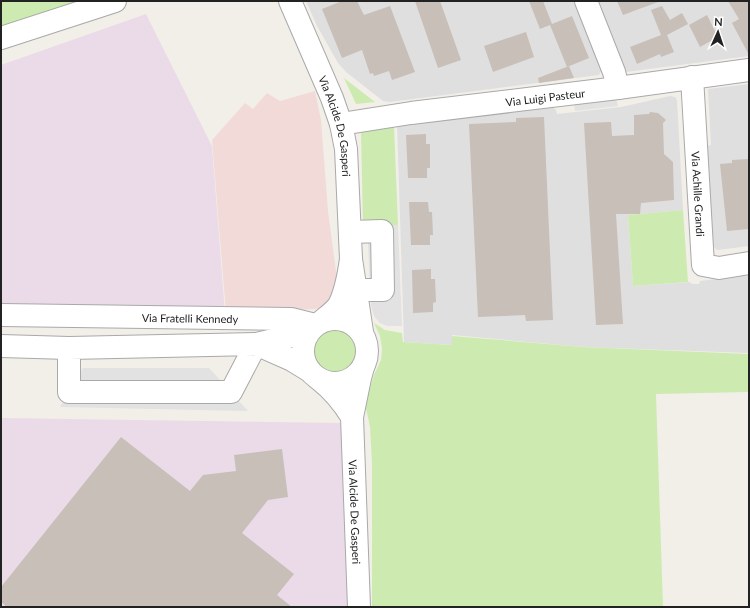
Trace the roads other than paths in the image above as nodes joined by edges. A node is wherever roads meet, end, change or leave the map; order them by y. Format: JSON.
{"nodes":[{"id":1,"x":115,"y":1,"type":"edge"},
{"id":2,"x":290,"y":1,"type":"edge"},
{"id":3,"x":586,"y":1,"type":"edge"},
{"id":4,"x":1,"y":38,"type":"edge"},
{"id":5,"x":749,"y":70,"type":"edge"},
{"id":6,"x":692,"y":77,"type":"junction"},
{"id":7,"x":618,"y":88,"type":"junction"},
{"id":8,"x":341,"y":124,"type":"junction"},
{"id":9,"x":351,"y":232,"type":"junction"},
{"id":10,"x":351,"y":259,"type":"junction"},
{"id":11,"x":749,"y":263,"type":"edge"},
{"id":12,"x":356,"y":290,"type":"junction"},
{"id":13,"x":1,"y":315,"type":"edge"},
{"id":14,"x":319,"y":323,"type":"junction"},
{"id":15,"x":362,"y":332,"type":"junction"},
{"id":16,"x":256,"y":344,"type":"junction"},
{"id":17,"x":1,"y":346,"type":"edge"},
{"id":18,"x":69,"y":348,"type":"junction"},
{"id":19,"x":363,"y":368,"type":"junction"},
{"id":20,"x":314,"y":374,"type":"junction"},
{"id":21,"x":352,"y":417,"type":"junction"},
{"id":22,"x":358,"y":607,"type":"edge"}],
"edges":[{"from":1,"to":4,"type":"street"},
{"from":2,"to":8,"type":"street","name":"Via Alcide De Gasperi"},
{"from":3,"to":7,"type":"street"},
{"from":5,"to":6,"type":"street","name":"Via Luigi Pasteur"},
{"from":6,"to":7,"type":"street","name":"Via Luigi Pasteur"},
{"from":6,"to":11,"type":"street","name":"Via Achille Grandi"},
{"from":7,"to":8,"type":"street","name":"Via Luigi Pasteur"},
{"from":8,"to":9,"type":"street","name":"Via Alcide De Gasperi"},
{"from":9,"to":10,"type":"street","name":"Via Alcide De Gasperi"},
{"from":9,"to":12,"type":"street"},
{"from":10,"to":12,"type":"street","name":"Via Alcide De Gasperi"},
{"from":10,"to":14,"type":"street","name":"Via Alcide De Gasperi"},
{"from":12,"to":15,"type":"street","name":"Via Alcide De Gasperi"},
{"from":13,"to":14,"type":"street","name":"Via Fratelli Kennedy"},
{"from":14,"to":15,"type":"street"},
{"from":14,"to":16,"type":"street"},
{"from":14,"to":20,"type":"street"},
{"from":15,"to":19,"type":"street"},
{"from":16,"to":18,"type":"street"},
{"from":16,"to":18,"type":"street"},
{"from":16,"to":20,"type":"street"},
{"from":17,"to":18,"type":"street"},
{"from":19,"to":20,"type":"street"},
{"from":19,"to":21,"type":"street","name":"Via Alcide De Gasperi"},
{"from":20,"to":21,"type":"street","name":"Via Alcide De Gasperi"},
{"from":21,"to":22,"type":"street","name":"Via Alcide De Gasperi"}]}
